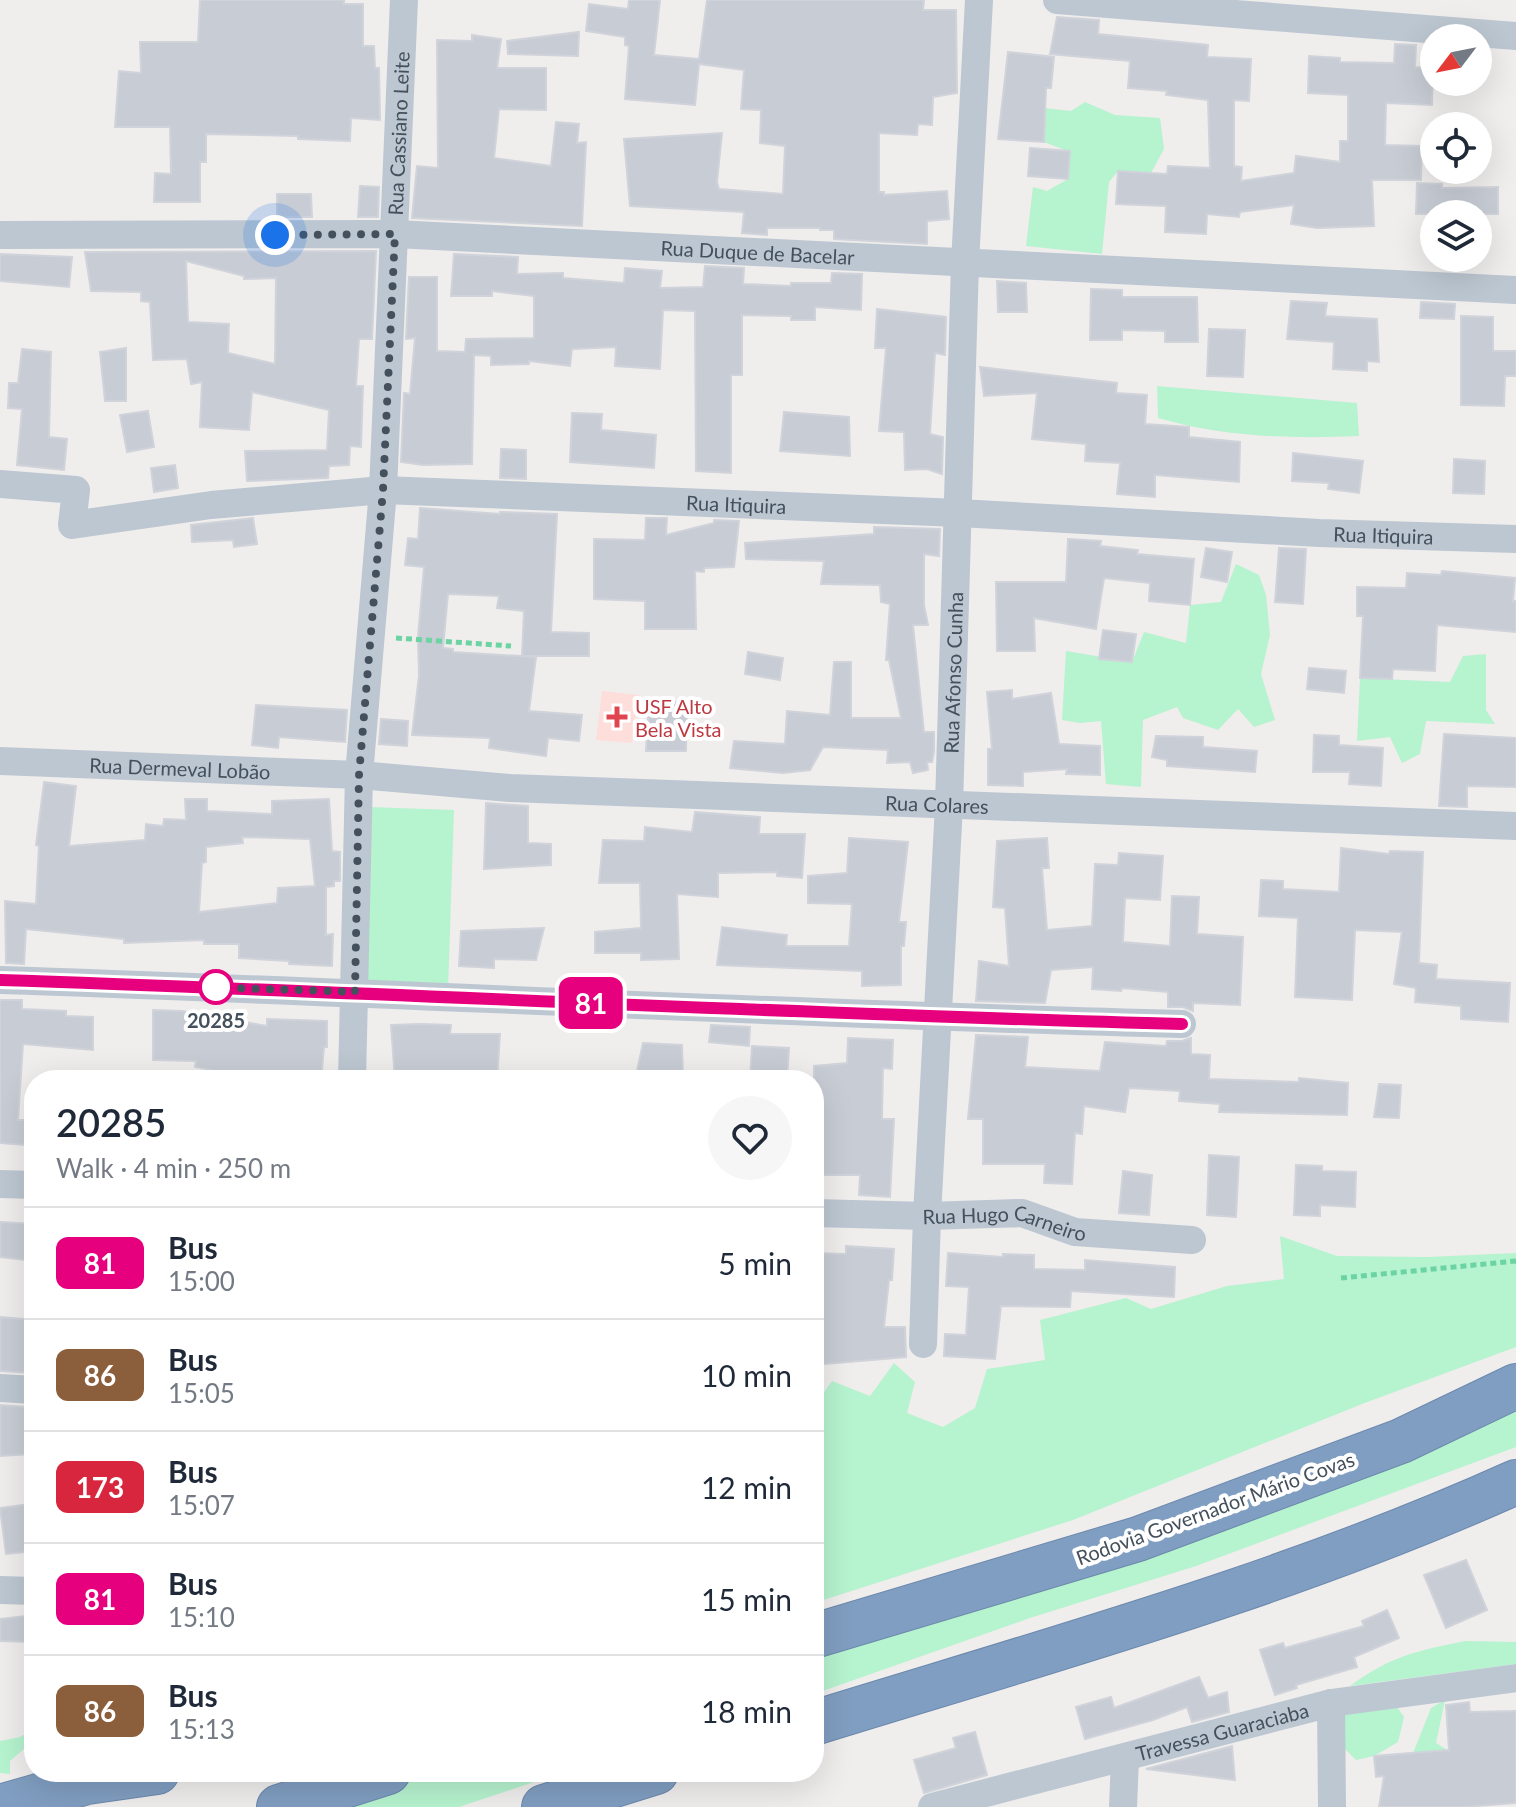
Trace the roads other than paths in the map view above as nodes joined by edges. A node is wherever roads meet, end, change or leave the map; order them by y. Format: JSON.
{"nodes":[{"id":1,"x":404,"y":0,"type":"edge"},
{"id":2,"x":979,"y":0,"type":"edge"},
{"id":3,"x":1057,"y":0,"type":"edge"},
{"id":4,"x":1516,"y":36,"type":"edge"},
{"id":5,"x":395,"y":234,"type":"junction"},
{"id":6,"x":0,"y":235,"type":"edge"},
{"id":7,"x":965,"y":263,"type":"junction"},
{"id":8,"x":1516,"y":290,"type":"edge"},
{"id":9,"x":0,"y":484,"type":"edge"},
{"id":10,"x":383,"y":490,"type":"junction"},
{"id":11,"x":959,"y":513,"type":"junction"},
{"id":12,"x":1516,"y":539,"type":"edge"},
{"id":13,"x":0,"y":761,"type":"edge"},
{"id":14,"x":359,"y":775,"type":"junction"},
{"id":15,"x":949,"y":805,"type":"junction"},
{"id":16,"x":1516,"y":826,"type":"edge"},
{"id":17,"x":0,"y":980,"type":"edge"},
{"id":18,"x":355,"y":992,"type":"junction"},
{"id":19,"x":938,"y":1018,"type":"junction"},
{"id":20,"x":1182,"y":1024,"type":"dead end"},
{"id":21,"x":352,"y":1070,"type":"edge"},
{"id":22,"x":0,"y":1184,"type":"edge"},
{"id":23,"x":24,"y":1185,"type":"edge"},
{"id":24,"x":824,"y":1213,"type":"edge"},
{"id":25,"x":927,"y":1216,"type":"junction"},
{"id":26,"x":1192,"y":1240,"type":"dead end"},
{"id":27,"x":923,"y":1344,"type":"dead end"},
{"id":28,"x":1516,"y":1386,"type":"edge"},
{"id":29,"x":0,"y":1388,"type":"edge"},
{"id":30,"x":24,"y":1389,"type":"edge"},
{"id":31,"x":1516,"y":1482,"type":"edge"},
{"id":32,"x":0,"y":1590,"type":"edge"},
{"id":33,"x":24,"y":1591,"type":"edge"},
{"id":34,"x":824,"y":1633,"type":"edge"},
{"id":35,"x":1516,"y":1678,"type":"edge"},
{"id":36,"x":1331,"y":1703,"type":"junction"},
{"id":37,"x":824,"y":1720,"type":"edge"},
{"id":38,"x":1125,"y":1758,"type":"junction"},
{"id":39,"x":87,"y":1782,"type":"edge"},
{"id":40,"x":357,"y":1782,"type":"edge"},
{"id":41,"x":624,"y":1782,"type":"edge"},
{"id":42,"x":0,"y":1807,"type":"edge"},
{"id":43,"x":279,"y":1807,"type":"edge"},
{"id":44,"x":544,"y":1807,"type":"edge"},
{"id":45,"x":932,"y":1807,"type":"edge"},
{"id":46,"x":1123,"y":1807,"type":"edge"},
{"id":47,"x":1332,"y":1807,"type":"edge"}],
"edges":[{"from":1,"to":5,"type":"street","name":"Rua Cassiano Leite"},
{"from":2,"to":7,"type":"street","name":"Rua Afonso Cunha"},
{"from":3,"to":4,"type":"street"},
{"from":5,"to":6,"type":"street","name":"Rua Duque de Bacelar"},
{"from":5,"to":7,"type":"street","name":"Rua Duque de Bacelar"},
{"from":5,"to":10,"type":"street","name":"Rua Cassiano Leite"},
{"from":7,"to":8,"type":"street","name":"Rua Duque de Bacelar"},
{"from":7,"to":11,"type":"street","name":"Rua Afonso Cunha"},
{"from":9,"to":10,"type":"street","name":"Rua Itiquira"},
{"from":10,"to":11,"type":"street","name":"Rua Itiquira"},
{"from":10,"to":14,"type":"street","name":"Rua Cassiano Leite"},
{"from":11,"to":12,"type":"street","name":"Rua Itiquira"},
{"from":11,"to":15,"type":"street","name":"Rua Afonso Cunha"},
{"from":13,"to":14,"type":"street","name":"Rua Dermeval Lobão"},
{"from":14,"to":15,"type":"street","name":"Rua Colares"},
{"from":14,"to":18,"type":"street","name":"Rua Cassiano Leite"},
{"from":15,"to":16,"type":"street","name":"Rua Colares"},
{"from":15,"to":19,"type":"street","name":"Rua Afonso Cunha"},
{"from":17,"to":18,"type":"street"},
{"from":18,"to":19,"type":"street"},
{"from":18,"to":21,"type":"street","name":"Rua Cassiano Leite"},
{"from":19,"to":20,"type":"street"},
{"from":19,"to":25,"type":"street","name":"Rua Afonso Cunha"},
{"from":22,"to":23,"type":"street"},
{"from":24,"to":25,"type":"street","name":"Rua Hugo Carneiro"},
{"from":25,"to":26,"type":"street","name":"Rua Hugo Carneiro"},
{"from":25,"to":27,"type":"street","name":"Rua Afonso Cunha"},
{"from":28,"to":34,"type":"highway","name":"Rodovia Governador Mário Covas"},
{"from":29,"to":30,"type":"street"},
{"from":31,"to":37,"type":"highway"},
{"from":32,"to":33,"type":"street"},
{"from":35,"to":36,"type":"street","name":"Travessa Guaraciaba"},
{"from":36,"to":38,"type":"street","name":"Travessa Guaraciaba"},
{"from":36,"to":47,"type":"street"},
{"from":38,"to":45,"type":"street","name":"Travessa Guaraciaba"},
{"from":38,"to":46,"type":"street"},
{"from":39,"to":42,"type":"highway"},
{"from":40,"to":43,"type":"highway"},
{"from":41,"to":44,"type":"highway"}]}
